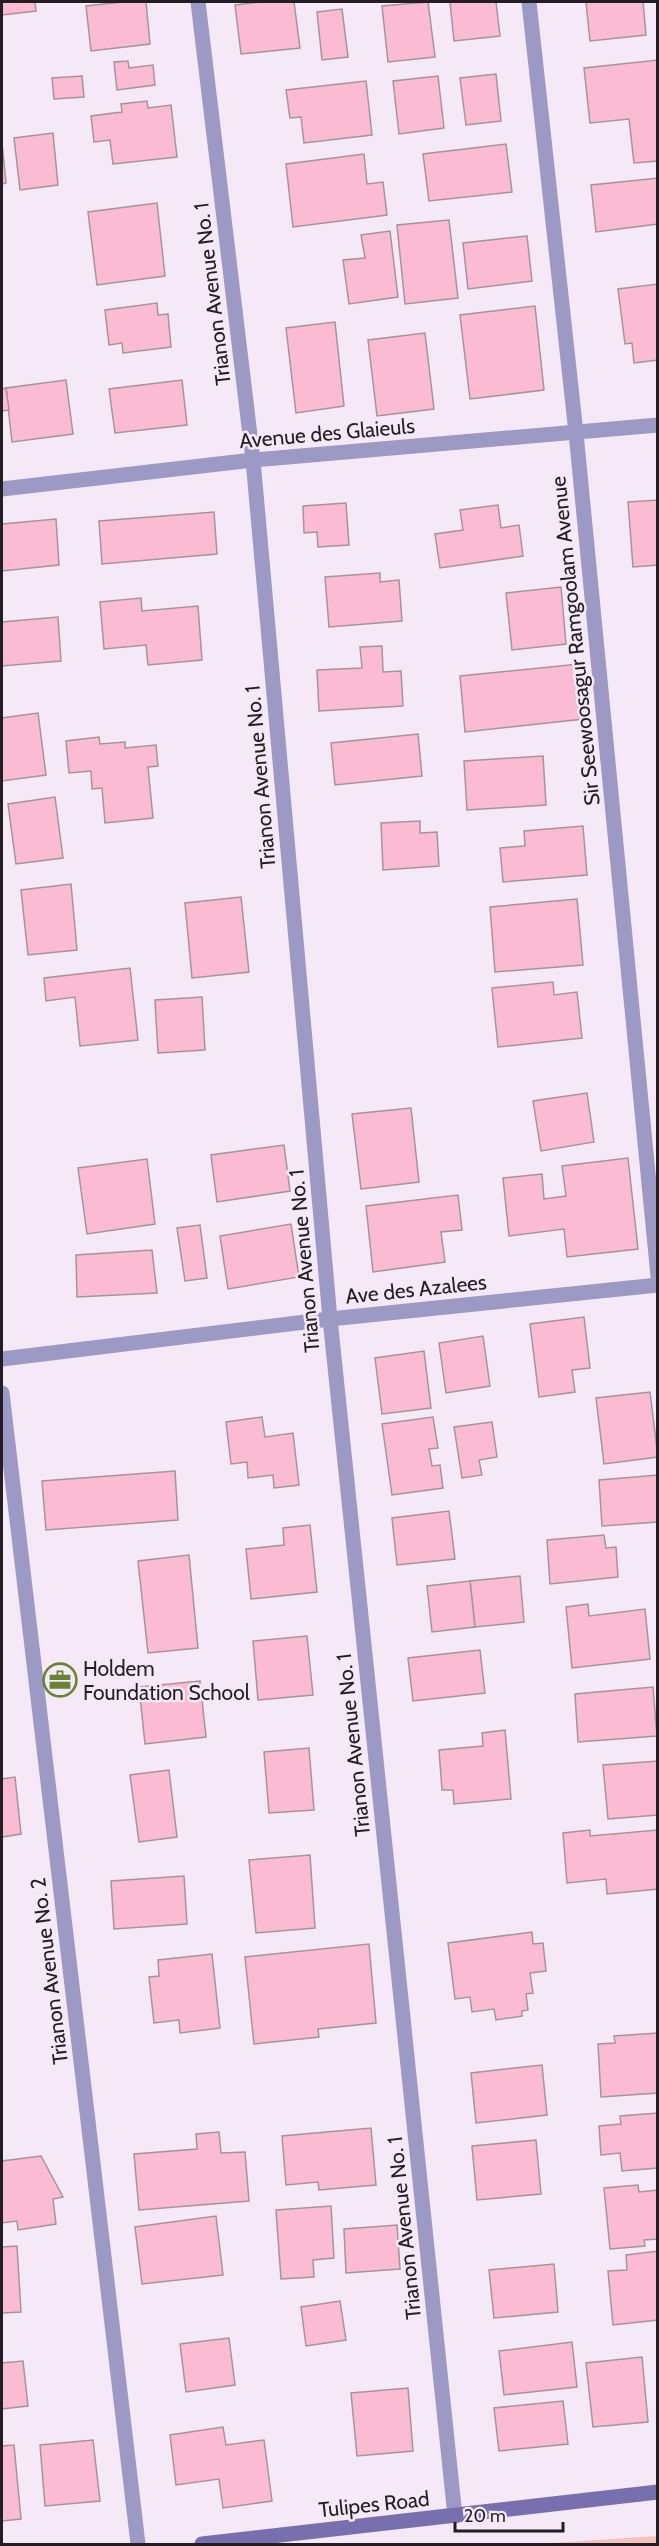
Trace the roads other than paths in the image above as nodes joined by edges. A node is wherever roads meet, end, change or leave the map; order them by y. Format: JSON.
{"nodes":[{"id":1,"x":198,"y":2,"type":"edge"},
{"id":2,"x":528,"y":2,"type":"edge"},
{"id":3,"x":657,"y":425,"type":"edge"},
{"id":4,"x":576,"y":433,"type":"junction"},
{"id":5,"x":253,"y":459,"type":"junction"},
{"id":6,"x":2,"y":489,"type":"edge"},
{"id":7,"x":657,"y":1276,"type":"edge"},
{"id":8,"x":657,"y":1285,"type":"edge"},
{"id":9,"x":330,"y":1318,"type":"junction"},
{"id":10,"x":2,"y":1359,"type":"edge"},
{"id":11,"x":2,"y":1393,"type":"edge"},
{"id":12,"x":657,"y":2492,"type":"edge"},
{"id":13,"x":454,"y":2516,"type":"junction"},
{"id":14,"x":138,"y":2544,"type":"edge"},
{"id":15,"x":202,"y":2544,"type":"edge"}],
"edges":[{"from":1,"to":5,"type":"street","name":"Trianon Avenue No. 1"},
{"from":2,"to":4,"type":"street","name":"Sir Seewoosagur Ramgoolam Avenue"},
{"from":3,"to":4,"type":"street","name":"Avenue des Glaieuls"},
{"from":4,"to":5,"type":"street","name":"Avenue des Glaieuls"},
{"from":4,"to":7,"type":"street","name":"Sir Seewoosagur Ramgoolam Avenue"},
{"from":5,"to":6,"type":"street","name":"Avenue des Glaieuls"},
{"from":5,"to":9,"type":"street","name":"Trianon Avenue No. 1"},
{"from":8,"to":9,"type":"street","name":"Ave des Azalees"},
{"from":9,"to":10,"type":"street","name":"Ave des Azalees"},
{"from":9,"to":13,"type":"street","name":"Trianon Avenue No. 1"},
{"from":11,"to":14,"type":"street","name":"Trianon Avenue No. 2"},
{"from":12,"to":13,"type":"main road","name":"Tulipes Road"},
{"from":13,"to":15,"type":"main road","name":"Tulipes Road"}]}
